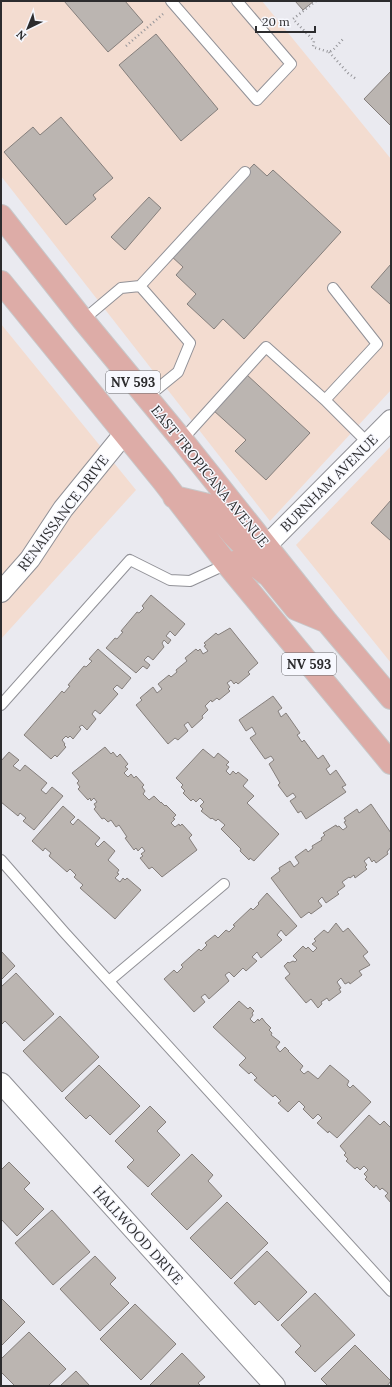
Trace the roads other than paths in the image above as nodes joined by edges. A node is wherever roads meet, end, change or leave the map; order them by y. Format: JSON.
{"nodes":[{"id":1,"x":237,"y":1,"type":"edge"},
{"id":2,"x":172,"y":3,"type":"edge"},
{"id":3,"x":245,"y":172,"type":"dead end"},
{"id":4,"x":1,"y":216,"type":"edge"},
{"id":5,"x":1,"y":282,"type":"edge"},
{"id":6,"x":140,"y":286,"type":"junction"},
{"id":7,"x":333,"y":288,"type":"dead end"},
{"id":8,"x":82,"y":320,"type":"junction"},
{"id":9,"x":146,"y":398,"type":"junction"},
{"id":10,"x":325,"y":400,"type":"junction"},
{"id":11,"x":391,"y":420,"type":"edge"},
{"id":12,"x":124,"y":434,"type":"junction"},
{"id":13,"x":182,"y":440,"type":"junction"},
{"id":14,"x":368,"y":443,"type":"junction"},
{"id":15,"x":174,"y":496,"type":"junction"},
{"id":16,"x":266,"y":546,"type":"junction"},
{"id":17,"x":227,"y":564,"type":"junction"},
{"id":18,"x":1,"y":592,"type":"edge"},
{"id":19,"x":327,"y":622,"type":"junction"},
{"id":20,"x":391,"y":698,"type":"edge"},
{"id":21,"x":1,"y":704,"type":"edge"},
{"id":22,"x":391,"y":764,"type":"edge"},
{"id":23,"x":1,"y":860,"type":"edge"},
{"id":24,"x":224,"y":884,"type":"dead end"},
{"id":25,"x":109,"y":981,"type":"junction"},
{"id":26,"x":1,"y":1083,"type":"edge"},
{"id":27,"x":391,"y":1291,"type":"edge"},
{"id":28,"x":275,"y":1386,"type":"edge"}],
"edges":[{"from":1,"to":2,"type":"lane"},
{"from":3,"to":6,"type":"lane"},
{"from":4,"to":8,"type":"main road","name":"EAST TROPICANA AVENUE","number":"NV 593"},
{"from":5,"to":12,"type":"main road","number":"NV 593"},
{"from":6,"to":8,"type":"lane"},
{"from":6,"to":9,"type":"lane"},
{"from":7,"to":10,"type":"lane"},
{"from":8,"to":9,"type":"main road","name":"EAST TROPICANA AVENUE","number":"NV 593"},
{"from":9,"to":13,"type":"main road","name":"EAST TROPICANA AVENUE","number":"NV 593"},
{"from":10,"to":13,"type":"lane"},
{"from":10,"to":14,"type":"lane"},
{"from":11,"to":14,"type":"street","name":"BURNHAM AVENUE"},
{"from":12,"to":15,"type":"main road","number":"NV 593"},
{"from":12,"to":18,"type":"street","name":"RENAISSANCE DRIVE"},
{"from":13,"to":16,"type":"main road","name":"EAST TROPICANA AVENUE","number":"NV 593"},
{"from":14,"to":16,"type":"street","name":"BURNHAM AVENUE"},
{"from":15,"to":16,"type":"main road"},
{"from":15,"to":17,"type":"main road","number":"NV 593"},
{"from":16,"to":19,"type":"main road","name":"EAST TROPICANA AVENUE","number":"NV 593"},
{"from":17,"to":19,"type":"main road"},
{"from":17,"to":21,"type":"lane"},
{"from":17,"to":22,"type":"main road","number":"NV 593"},
{"from":19,"to":20,"type":"main road","name":"EAST TROPICANA AVENUE","number":"NV 593"},
{"from":23,"to":25,"type":"lane"},
{"from":24,"to":25,"type":"lane"},
{"from":25,"to":27,"type":"lane"},
{"from":26,"to":28,"type":"street","name":"HALLWOOD DRIVE"}]}
